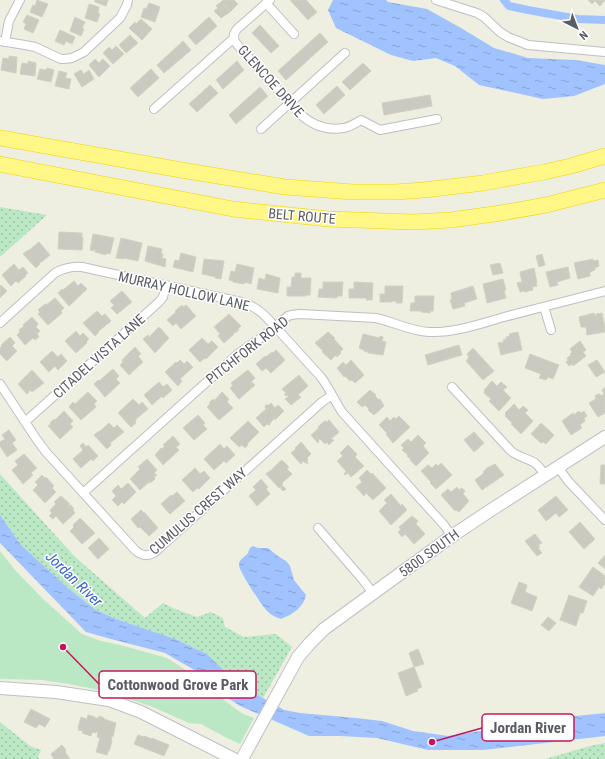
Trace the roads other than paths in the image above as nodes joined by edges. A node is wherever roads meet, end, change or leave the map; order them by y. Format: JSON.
{"nodes":[{"id":1,"x":20,"y":0,"type":"edge"},
{"id":2,"x":128,"y":0,"type":"edge"},
{"id":3,"x":436,"y":0,"type":"edge"},
{"id":4,"x":268,"y":2,"type":"edge"},
{"id":5,"x":294,"y":34,"type":"dead end"},
{"id":6,"x":234,"y":38,"type":"junction"},
{"id":7,"x":2,"y":41,"type":"edge"},
{"id":8,"x":605,"y":52,"type":"edge"},
{"id":9,"x":345,"y":53,"type":"dead end"},
{"id":10,"x":290,"y":103,"type":"junction"},
{"id":11,"x":154,"y":109,"type":"dead end"},
{"id":12,"x":437,"y":119,"type":"dead end"},
{"id":13,"x":261,"y":129,"type":"dead end"},
{"id":14,"x":0,"y":138,"type":"edge"},
{"id":15,"x":605,"y":156,"type":"edge"},
{"id":16,"x":0,"y":164,"type":"edge"},
{"id":17,"x":605,"y":190,"type":"edge"},
{"id":18,"x":166,"y":285,"type":"junction"},
{"id":19,"x":605,"y":291,"type":"edge"},
{"id":20,"x":544,"y":307,"type":"junction"},
{"id":21,"x":0,"y":323,"type":"edge"},
{"id":22,"x":275,"y":326,"type":"junction"},
{"id":23,"x":551,"y":330,"type":"dead end"},
{"id":24,"x":0,"y":384,"type":"edge"},
{"id":25,"x":452,"y":387,"type":"dead end"},
{"id":26,"x":332,"y":395,"type":"junction"},
{"id":27,"x":25,"y":422,"type":"junction"},
{"id":28,"x":605,"y":437,"type":"edge"},
{"id":29,"x":558,"y":467,"type":"junction"},
{"id":30,"x":545,"y":475,"type":"junction"},
{"id":31,"x":83,"y":493,"type":"junction"},
{"id":32,"x":605,"y":520,"type":"edge"},
{"id":33,"x":318,"y":528,"type":"dead end"},
{"id":34,"x":452,"y":536,"type":"junction"},
{"id":35,"x":373,"y":593,"type":"junction"},
{"id":36,"x":0,"y":688,"type":"edge"},
{"id":37,"x":234,"y":759,"type":"edge"},
{"id":38,"x":242,"y":759,"type":"edge"}],
"edges":[{"from":1,"to":7,"type":"street"},
{"from":2,"to":7,"type":"street"},
{"from":3,"to":8,"type":"street"},
{"from":4,"to":5,"type":"street"},
{"from":4,"to":6,"type":"street","name":"GLENCOE DRIVE"},
{"from":6,"to":10,"type":"street","name":"GLENCOE DRIVE"},
{"from":6,"to":11,"type":"street"},
{"from":9,"to":10,"type":"street"},
{"from":10,"to":12,"type":"street","name":"GLENCOE DRIVE"},
{"from":10,"to":13,"type":"street"},
{"from":14,"to":15,"type":"highway","name":"BELT ROUTE"},
{"from":16,"to":17,"type":"highway","name":"BELT ROUTE"},
{"from":18,"to":21,"type":"street","name":"MURRAY HOLLOW LANE"},
{"from":18,"to":22,"type":"street","name":"MURRAY HOLLOW LANE"},
{"from":18,"to":27,"type":"street","name":"CITADEL VISTA LANE"},
{"from":19,"to":20,"type":"street","name":"PITCHFORK ROAD"},
{"from":20,"to":22,"type":"street","name":"PITCHFORK ROAD"},
{"from":20,"to":23,"type":"street"},
{"from":22,"to":26,"type":"street","name":"MURRAY HOLLOW LANE"},
{"from":22,"to":31,"type":"street","name":"PITCHFORK ROAD"},
{"from":24,"to":27,"type":"street","name":"CUMULUS CREST WAY"},
{"from":25,"to":30,"type":"street"},
{"from":26,"to":31,"type":"street","name":"CUMULUS CREST WAY"},
{"from":26,"to":34,"type":"street","name":"MURRAY HOLLOW LANE"},
{"from":27,"to":31,"type":"street","name":"CUMULUS CREST WAY"},
{"from":28,"to":29,"type":"street","name":"5800 SOUTH"},
{"from":29,"to":30,"type":"street","name":"5800 SOUTH"},
{"from":29,"to":32,"type":"street"},
{"from":30,"to":34,"type":"street","name":"5800 SOUTH"},
{"from":33,"to":35,"type":"street"},
{"from":34,"to":35,"type":"street","name":"5800 SOUTH"},
{"from":35,"to":38,"type":"street","name":"5800 SOUTH"},
{"from":36,"to":37,"type":"street"}]}
